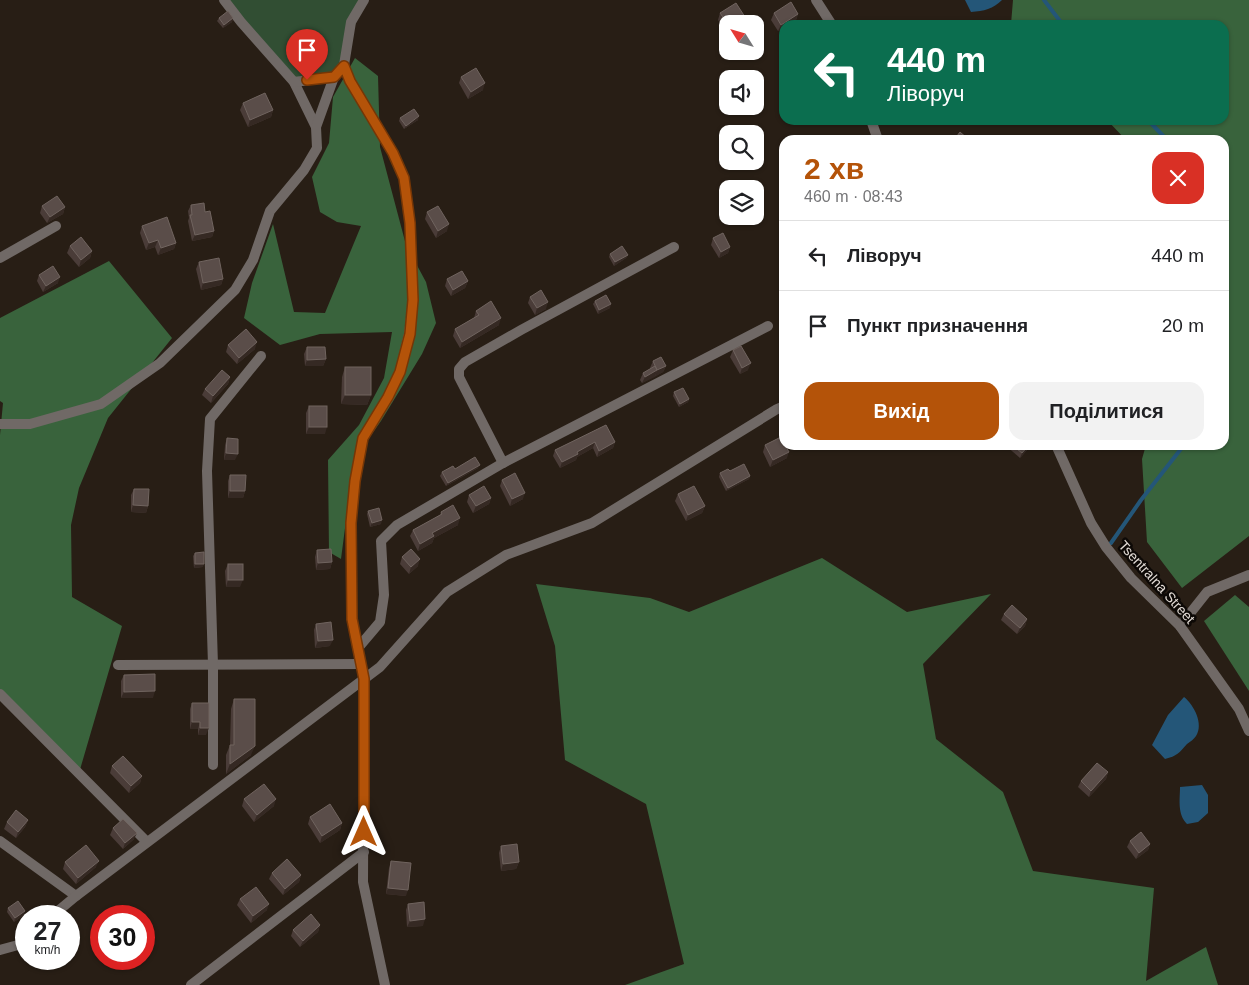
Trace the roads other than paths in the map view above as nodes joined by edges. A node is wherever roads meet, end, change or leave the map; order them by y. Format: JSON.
{"nodes":[{"id":1,"x":224,"y":0,"type":"edge"},
{"id":2,"x":364,"y":0,"type":"edge"},
{"id":3,"x":816,"y":0,"type":"edge"},
{"id":4,"x":829,"y":20,"type":"edge"},
{"id":5,"x":344,"y":66,"type":"junction"},
{"id":6,"x":334,"y":77,"type":"junction"},
{"id":7,"x":294,"y":82,"type":"junction"},
{"id":8,"x":316,"y":127,"type":"junction"},
{"id":9,"x":56,"y":226,"type":"dead end"},
{"id":10,"x":674,"y":248,"type":"dead end"},
{"id":11,"x":0,"y":258,"type":"edge"},
{"id":12,"x":768,"y":326,"type":"dead end"},
{"id":13,"x":261,"y":356,"type":"dead end"},
{"id":14,"x":779,"y":407,"type":"edge"},
{"id":15,"x":0,"y":424,"type":"edge"},
{"id":16,"x":1058,"y":450,"type":"edge"},
{"id":17,"x":503,"y":463,"type":"junction"},
{"id":18,"x":1249,"y":574,"type":"edge"},
{"id":19,"x":1180,"y":626,"type":"junction"},
{"id":20,"x":358,"y":648,"type":"junction"},
{"id":21,"x":361,"y":664,"type":"junction"},
{"id":22,"x":212,"y":665,"type":"junction"},
{"id":23,"x":118,"y":666,"type":"dead end"},
{"id":24,"x":364,"y":679,"type":"junction"},
{"id":25,"x":0,"y":694,"type":"edge"},
{"id":26,"x":1249,"y":731,"type":"edge"},
{"id":27,"x":213,"y":765,"type":"dead end"},
{"id":28,"x":0,"y":841,"type":"edge"},
{"id":29,"x":147,"y":842,"type":"junction"},
{"id":30,"x":364,"y":852,"type":"junction"},
{"id":31,"x":76,"y":896,"type":"junction"},
{"id":32,"x":65,"y":905,"type":"edge"},
{"id":33,"x":15,"y":946,"type":"edge"},
{"id":34,"x":0,"y":950,"type":"edge"},
{"id":35,"x":191,"y":985,"type":"edge"},
{"id":36,"x":385,"y":985,"type":"edge"}],
"edges":[{"from":1,"to":7,"type":"street"},
{"from":2,"to":5,"type":"street"},
{"from":3,"to":4,"type":"street"},
{"from":5,"to":6,"type":"street"},
{"from":5,"to":20,"type":"street"},
{"from":6,"to":7,"type":"street"},
{"from":6,"to":8,"type":"street"},
{"from":7,"to":8,"type":"street"},
{"from":8,"to":15,"type":"street"},
{"from":9,"to":11,"type":"street"},
{"from":10,"to":17,"type":"street"},
{"from":12,"to":17,"type":"street"},
{"from":13,"to":22,"type":"street"},
{"from":14,"to":24,"type":"street"},
{"from":16,"to":19,"type":"street","name":"Tsentralna Street"},
{"from":17,"to":20,"type":"street"},
{"from":18,"to":19,"type":"street"},
{"from":19,"to":26,"type":"street","name":"Tsentralna Street"},
{"from":20,"to":21,"type":"street"},
{"from":21,"to":22,"type":"street"},
{"from":21,"to":24,"type":"street"},
{"from":22,"to":23,"type":"street"},
{"from":22,"to":27,"type":"street"},
{"from":24,"to":29,"type":"street"},
{"from":24,"to":30,"type":"street"},
{"from":25,"to":29,"type":"street"},
{"from":28,"to":31,"type":"street"},
{"from":29,"to":31,"type":"street"},
{"from":30,"to":35,"type":"street"},
{"from":30,"to":36,"type":"street"},
{"from":31,"to":32,"type":"street"},
{"from":33,"to":34,"type":"street"}]}
